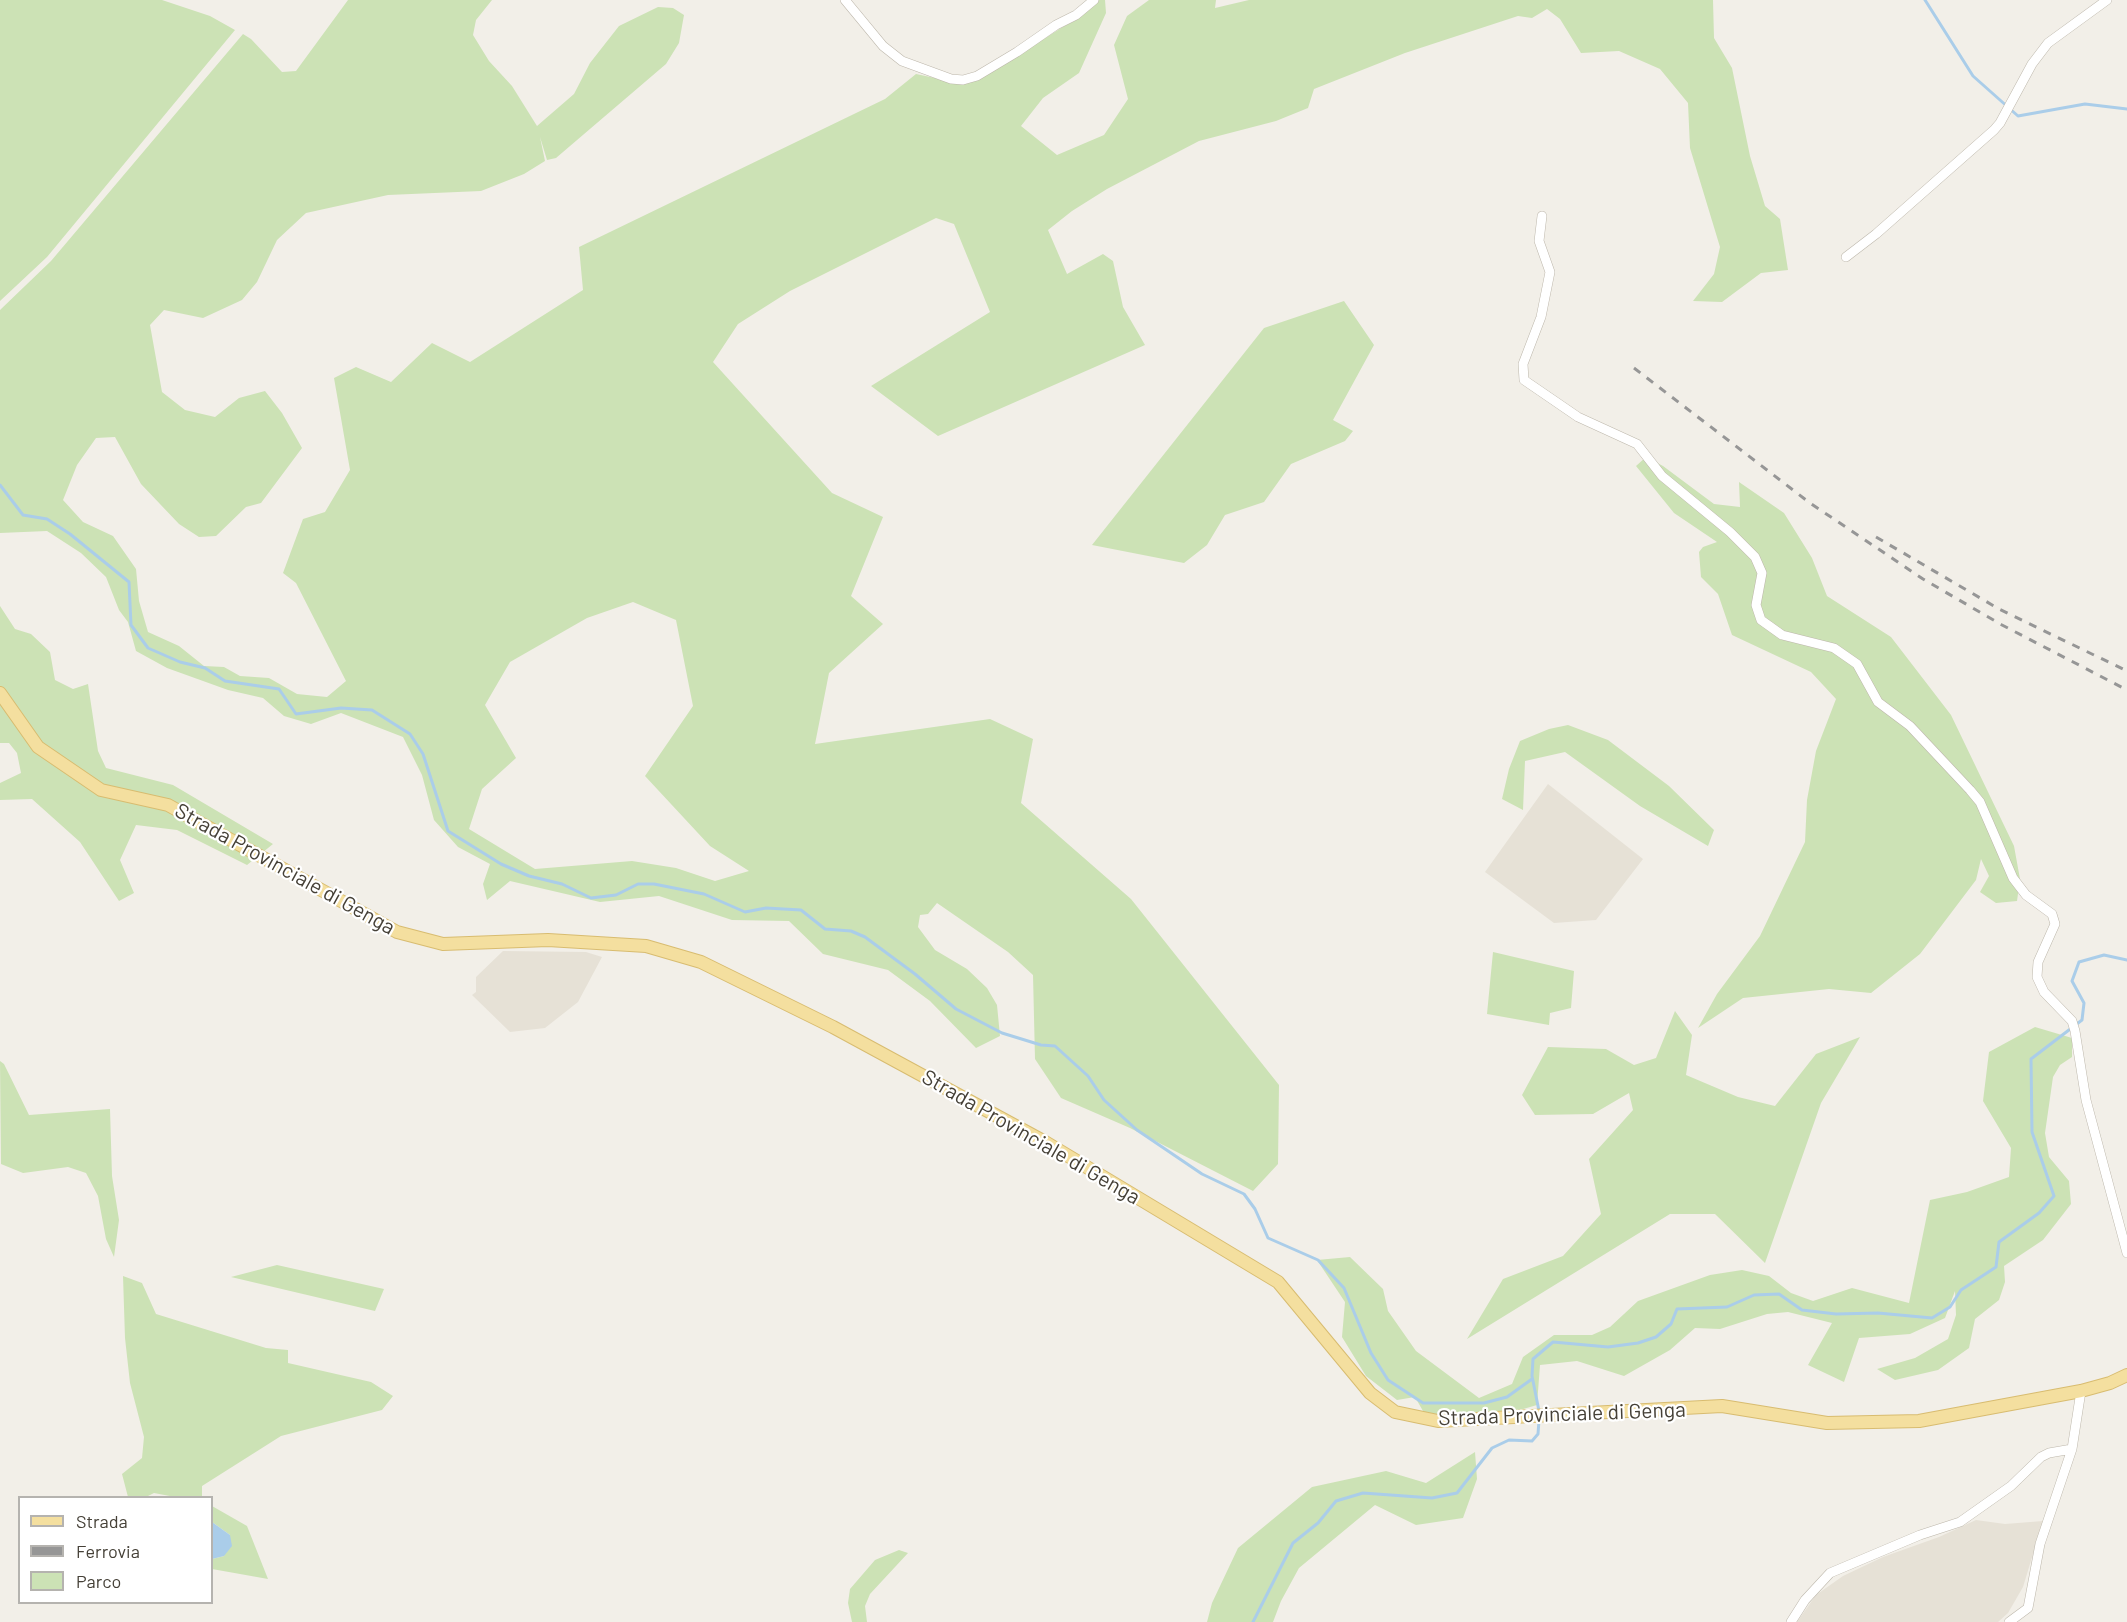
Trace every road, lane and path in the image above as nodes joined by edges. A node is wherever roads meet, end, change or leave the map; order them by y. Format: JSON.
{"nodes":[{"id":1,"x":845,"y":0,"type":"edge"},
{"id":2,"x":1094,"y":0,"type":"edge"},
{"id":3,"x":2107,"y":0,"type":"edge"},
{"id":4,"x":1542,"y":216,"type":"dead end"},
{"id":5,"x":1846,"y":257,"type":"dead end"},
{"id":6,"x":0,"y":693,"type":"edge"},
{"id":7,"x":2127,"y":1253,"type":"edge"},
{"id":8,"x":2127,"y":1375,"type":"edge"},
{"id":9,"x":2081,"y":1391,"type":"junction"},
{"id":10,"x":2072,"y":1449,"type":"junction"},
{"id":11,"x":1791,"y":1622,"type":"edge"},
{"id":12,"x":2009,"y":1622,"type":"edge"}],
"edges":[{"from":1,"to":2,"type":"street"},
{"from":3,"to":5,"type":"street"},
{"from":4,"to":7,"type":"street"},
{"from":6,"to":9,"type":"main road","name":"Strada Provinciale di Genga"},
{"from":8,"to":9,"type":"main road","name":"Strada Provinciale di Genga"},
{"from":9,"to":10,"type":"street"},
{"from":10,"to":11,"type":"street"},
{"from":10,"to":12,"type":"street"}]}
